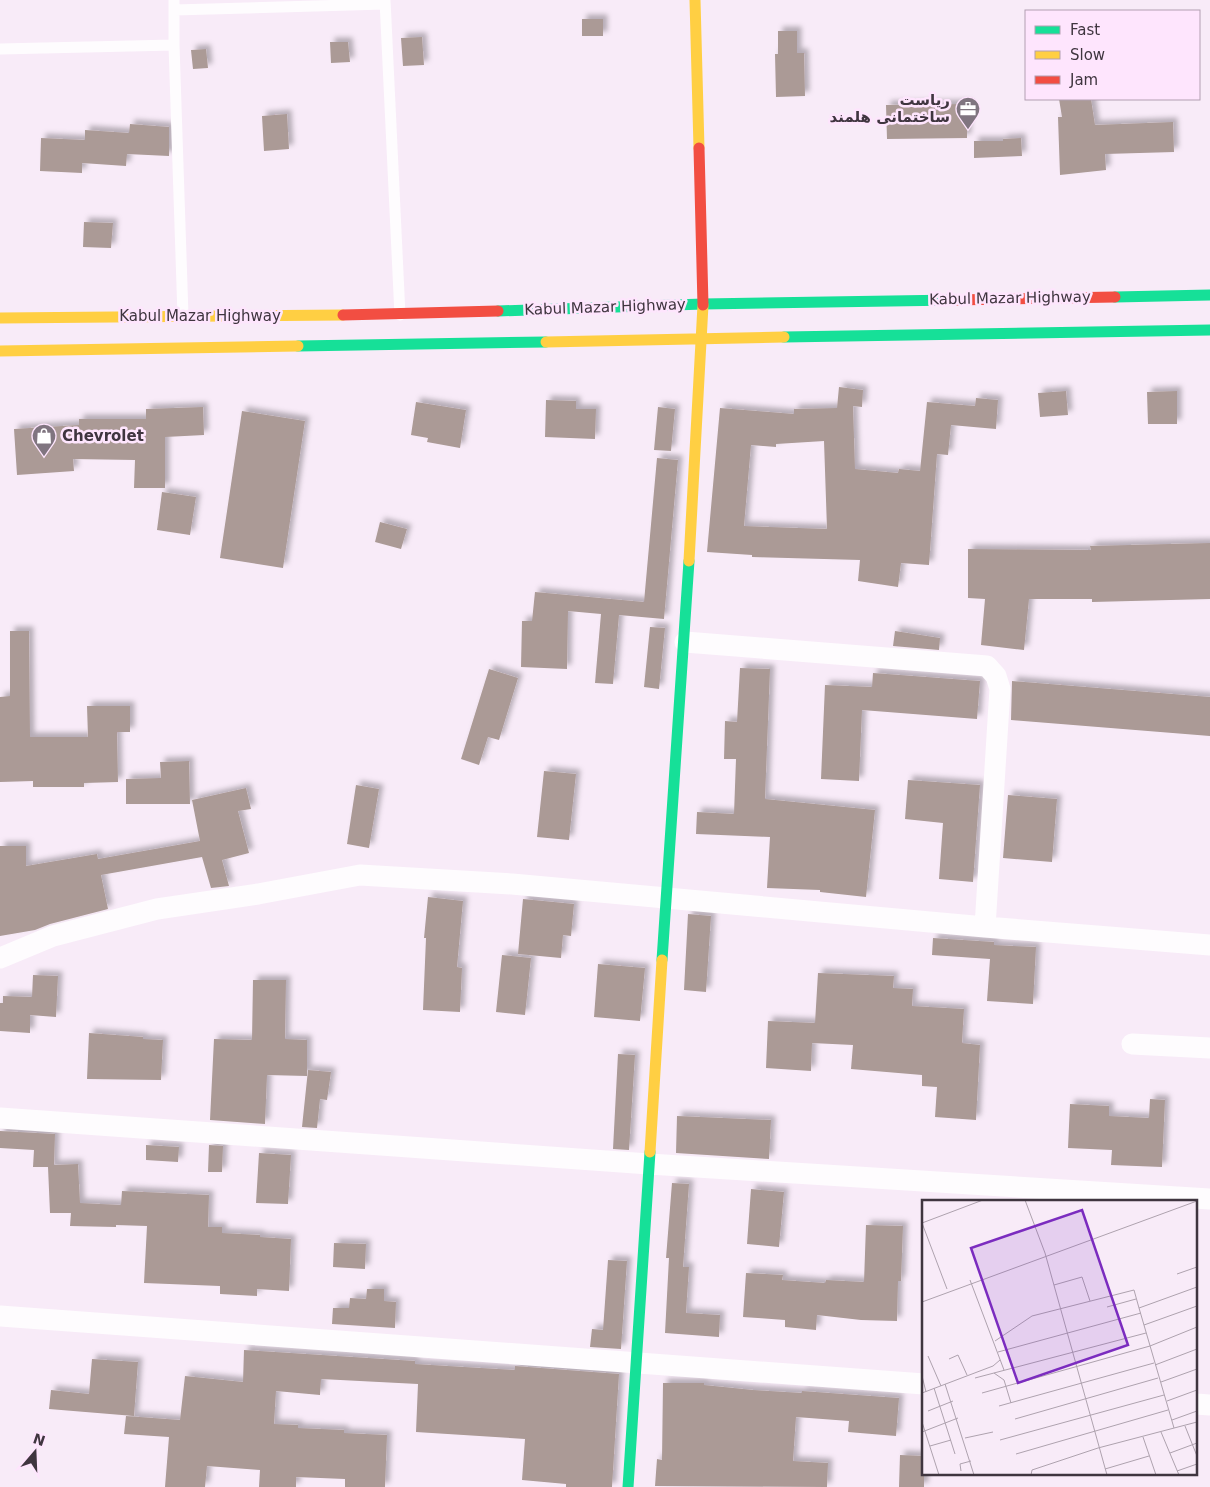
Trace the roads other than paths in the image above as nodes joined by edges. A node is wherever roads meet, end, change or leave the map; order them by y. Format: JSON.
{"nodes":[{"id":1,"x":695,"y":0,"type":"edge"},
{"id":2,"x":385,"y":2,"type":"edge"},
{"id":3,"x":174,"y":5,"type":"edge"},
{"id":4,"x":174,"y":45,"type":"junction"},
{"id":5,"x":0,"y":49,"type":"edge"},
{"id":6,"x":1210,"y":295,"type":"edge"},
{"id":7,"x":703,"y":304,"type":"junction"},
{"id":8,"x":400,"y":315,"type":"junction"},
{"id":9,"x":182,"y":316,"type":"junction"},
{"id":10,"x":0,"y":318,"type":"edge"},
{"id":11,"x":1210,"y":330,"type":"edge"},
{"id":12,"x":701,"y":339,"type":"junction"},
{"id":13,"x":0,"y":351,"type":"edge"},
{"id":14,"x":685,"y":642,"type":"junction"},
{"id":15,"x":666,"y":899,"type":"junction"},
{"id":16,"x":985,"y":927,"type":"junction"},
{"id":17,"x":1210,"y":945,"type":"edge"},
{"id":18,"x":0,"y":958,"type":"edge"},
{"id":19,"x":1132,"y":1044,"type":"dead end"},
{"id":20,"x":1210,"y":1048,"type":"edge"},
{"id":21,"x":0,"y":1118,"type":"edge"},
{"id":22,"x":649,"y":1164,"type":"junction"},
{"id":23,"x":1210,"y":1199,"type":"edge"},
{"id":24,"x":0,"y":1316,"type":"edge"},
{"id":25,"x":636,"y":1362,"type":"junction"},
{"id":26,"x":922,"y":1384,"type":"edge"},
{"id":27,"x":628,"y":1487,"type":"edge"}],
"edges":[{"from":1,"to":7,"type":"main road"},
{"from":2,"to":3,"type":"lane"},
{"from":2,"to":8,"type":"lane"},
{"from":3,"to":4,"type":"lane"},
{"from":4,"to":5,"type":"lane"},
{"from":4,"to":9,"type":"lane"},
{"from":6,"to":7,"type":"main road","name":"Kabul Mazar Highway"},
{"from":7,"to":8,"type":"main road","name":"Kabul Mazar Highway"},
{"from":7,"to":12,"type":"main road"},
{"from":8,"to":9,"type":"main road","name":"Kabul Mazar Highway"},
{"from":9,"to":10,"type":"main road","name":"Kabul Mazar Highway"},
{"from":11,"to":12,"type":"main road","name":"Kabul Mazar Highway"},
{"from":12,"to":13,"type":"main road","name":"Kabul Mazar Highway"},
{"from":12,"to":14,"type":"main road"},
{"from":14,"to":15,"type":"main road"},
{"from":14,"to":16,"type":"street"},
{"from":15,"to":16,"type":"street"},
{"from":15,"to":18,"type":"street"},
{"from":15,"to":22,"type":"main road"},
{"from":16,"to":17,"type":"street"},
{"from":19,"to":20,"type":"street"},
{"from":21,"to":22,"type":"street"},
{"from":22,"to":23,"type":"street"},
{"from":22,"to":25,"type":"main road"},
{"from":24,"to":25,"type":"street"},
{"from":25,"to":26,"type":"street"},
{"from":25,"to":27,"type":"main road"}]}
